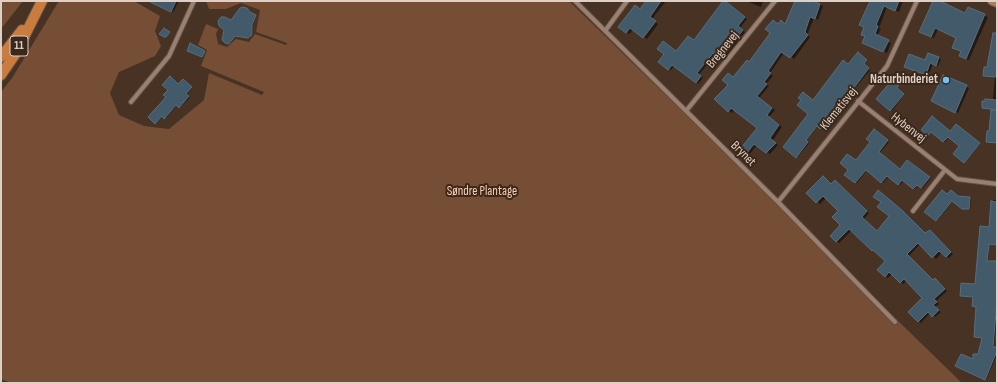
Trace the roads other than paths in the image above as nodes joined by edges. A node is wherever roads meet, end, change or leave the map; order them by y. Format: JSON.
{"nodes":[{"id":1,"x":42,"y":1,"type":"edge"},
{"id":2,"x":194,"y":1,"type":"edge"},
{"id":3,"x":575,"y":1,"type":"edge"},
{"id":4,"x":626,"y":1,"type":"edge"},
{"id":5,"x":775,"y":1,"type":"edge"},
{"id":6,"x":917,"y":1,"type":"edge"},
{"id":7,"x":992,"y":1,"type":"edge"},
{"id":8,"x":997,"y":3,"type":"edge"},
{"id":9,"x":34,"y":14,"type":"junction"},
{"id":10,"x":605,"y":31,"type":"junction"},
{"id":11,"x":1,"y":57,"type":"edge"},
{"id":12,"x":1,"y":75,"type":"edge"},
{"id":13,"x":858,"y":101,"type":"junction"},
{"id":14,"x":131,"y":102,"type":"dead end"},
{"id":15,"x":686,"y":111,"type":"junction"},
{"id":16,"x":945,"y":170,"type":"junction"},
{"id":17,"x":997,"y":184,"type":"edge"},
{"id":18,"x":778,"y":202,"type":"junction"},
{"id":19,"x":913,"y":211,"type":"dead end"},
{"id":20,"x":895,"y":322,"type":"dead end"}],
"edges":[{"from":1,"to":9,"type":"main road","number":"11"},
{"from":2,"to":14,"type":"street"},
{"from":3,"to":10,"type":"street","name":"Brynet"},
{"from":4,"to":10,"type":"street"},
{"from":5,"to":15,"type":"street","name":"Bregnevej"},
{"from":6,"to":13,"type":"street","name":"Klematisvej"},
{"from":7,"to":8,"type":"street"},
{"from":9,"to":11,"type":"main road","number":"11"},
{"from":9,"to":12,"type":"main road","number":"11"},
{"from":10,"to":15,"type":"street","name":"Brynet"},
{"from":13,"to":16,"type":"street","name":"Hybenvej"},
{"from":13,"to":18,"type":"street","name":"Klematisvej"},
{"from":15,"to":18,"type":"street","name":"Brynet"},
{"from":16,"to":17,"type":"street","name":"Hybenvej"},
{"from":16,"to":19,"type":"street"},
{"from":18,"to":20,"type":"street","name":"Brynet"}]}
